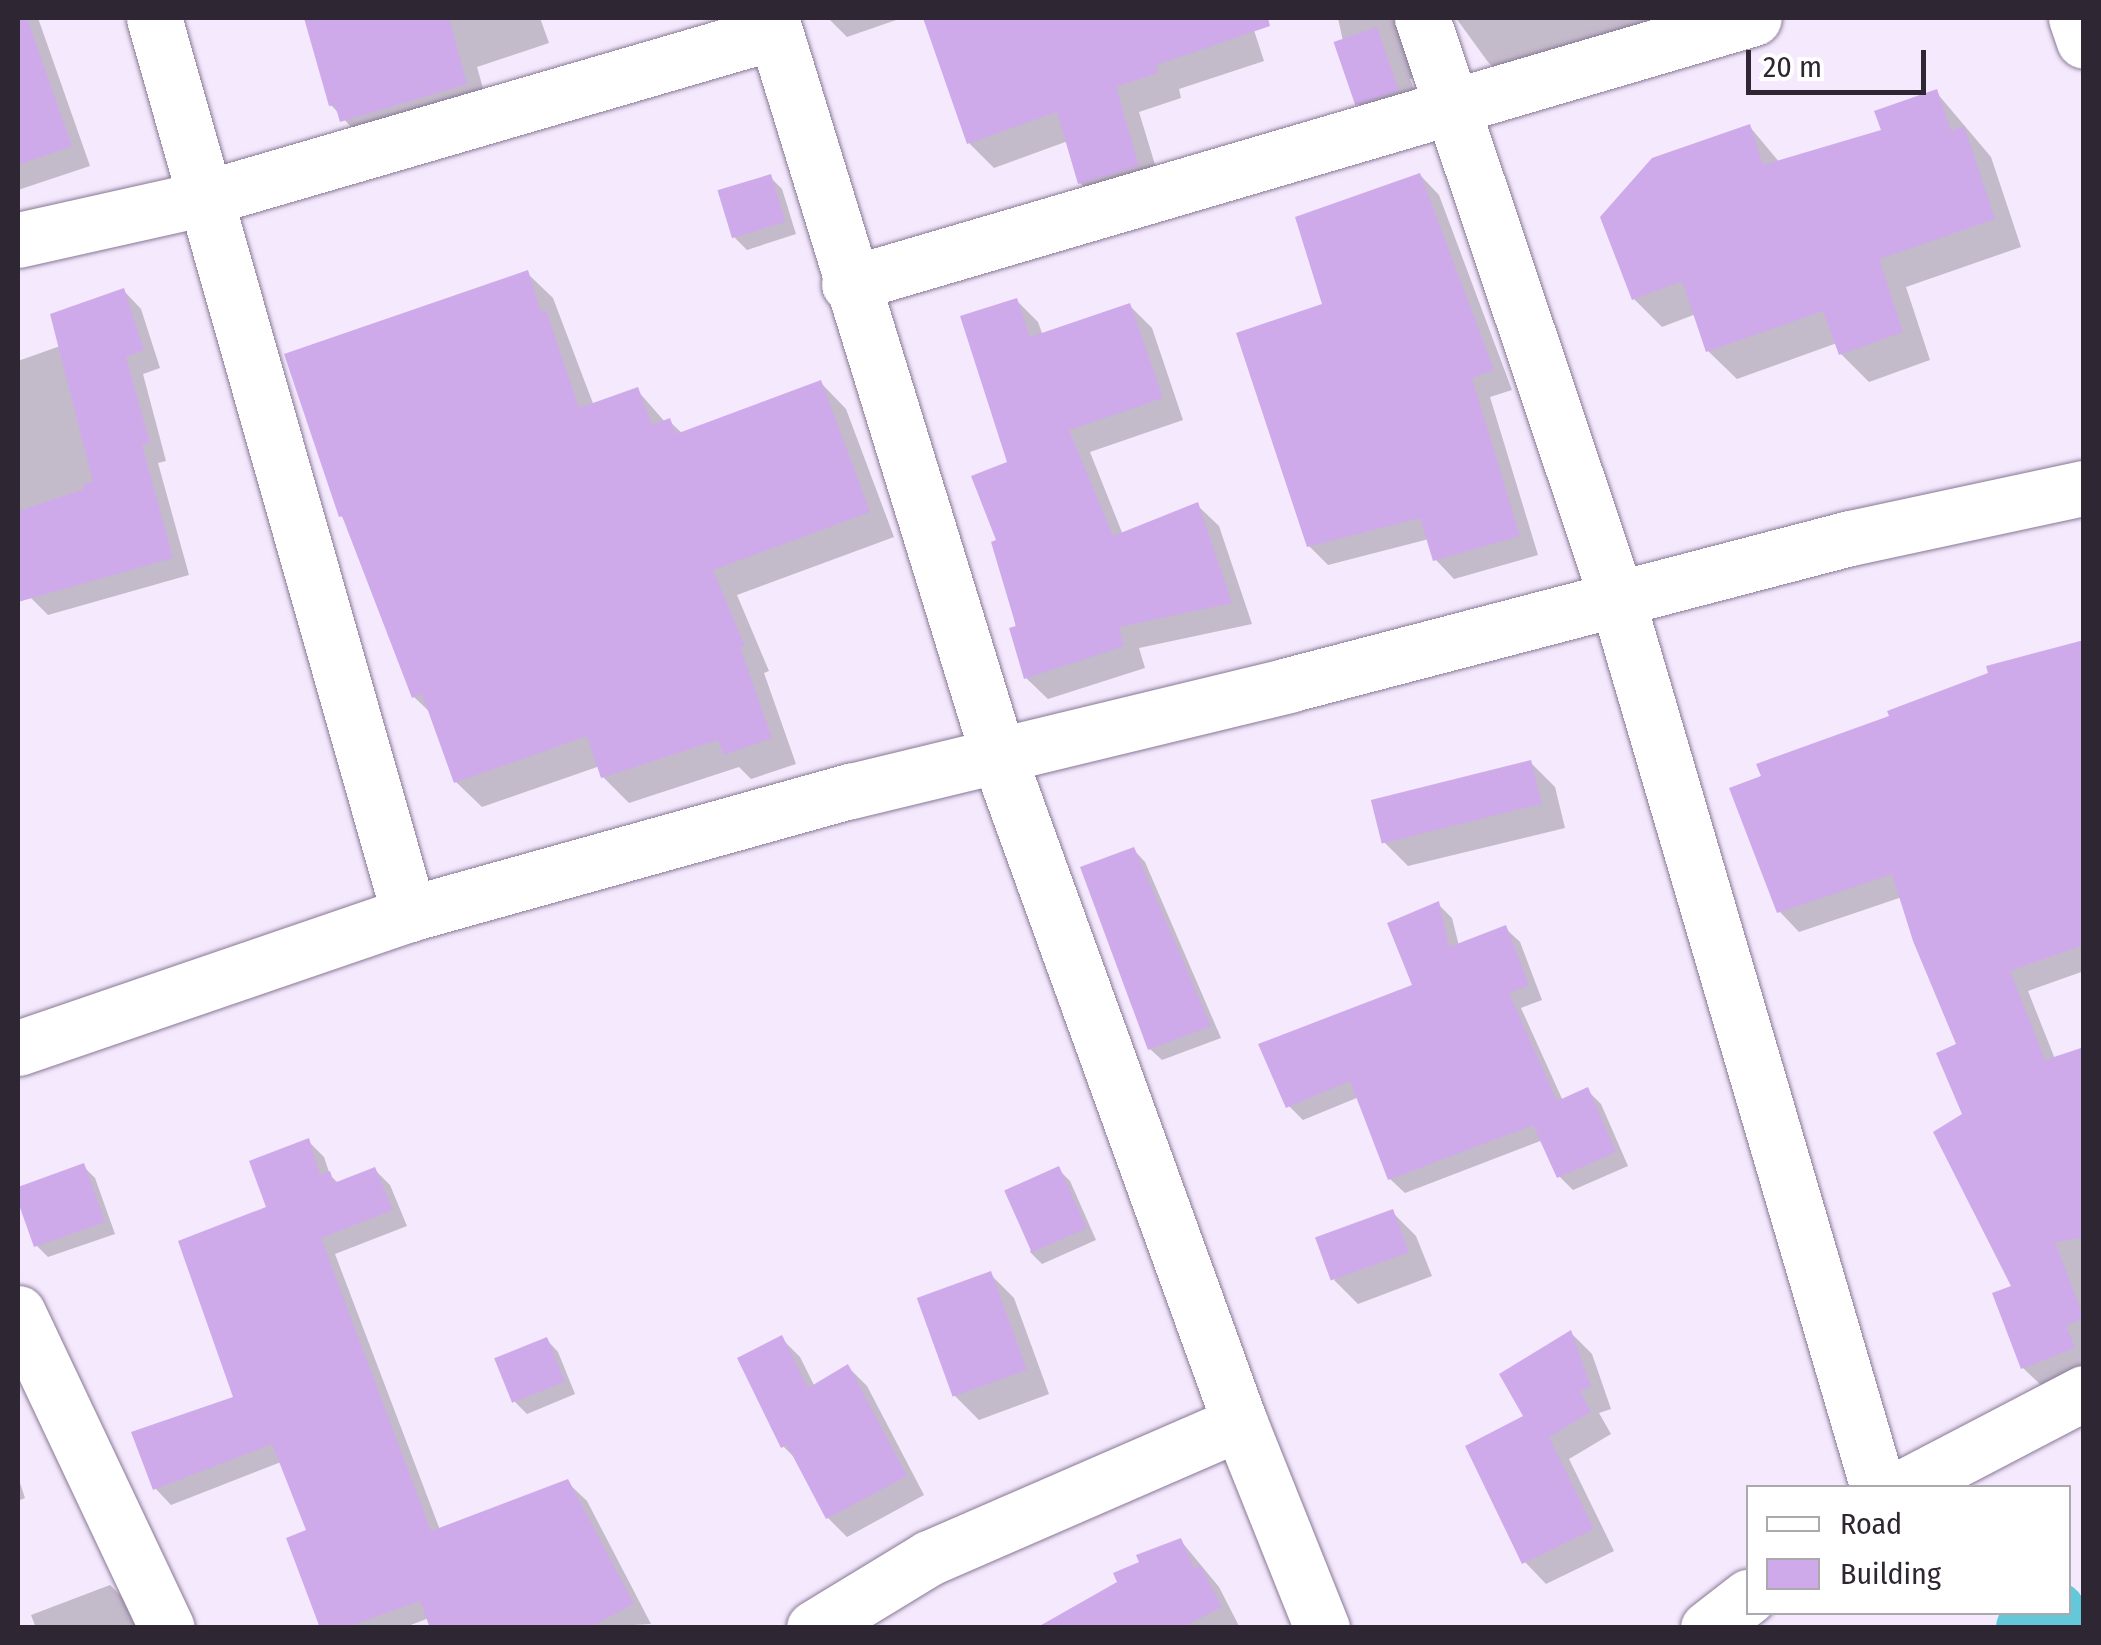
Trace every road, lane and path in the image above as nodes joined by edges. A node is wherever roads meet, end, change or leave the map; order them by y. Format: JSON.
{"nodes":[{"id":1,"x":154,"y":18,"type":"edge"},
{"id":2,"x":1422,"y":18,"type":"edge"},
{"id":3,"x":1754,"y":18,"type":"edge"},
{"id":4,"x":2076,"y":18,"type":"edge"},
{"id":5,"x":773,"y":25,"type":"edge"},
{"id":6,"x":2084,"y":41,"type":"edge"},
{"id":7,"x":1452,"y":107,"type":"junction"},
{"id":8,"x":202,"y":199,"type":"junction"},
{"id":9,"x":18,"y":240,"type":"edge"},
{"id":10,"x":850,"y":284,"type":"junction"},
{"id":11,"x":2084,"y":488,"type":"edge"},
{"id":12,"x":1617,"y":598,"type":"junction"},
{"id":13,"x":998,"y":755,"type":"junction"},
{"id":14,"x":410,"y":914,"type":"junction"},
{"id":15,"x":18,"y":1048,"type":"edge"},
{"id":16,"x":18,"y":1313,"type":"edge"},
{"id":17,"x":2084,"y":1393,"type":"edge"},
{"id":18,"x":1240,"y":1422,"type":"junction"},
{"id":19,"x":1877,"y":1485,"type":"edge"},
{"id":20,"x":1908,"y":1485,"type":"edge"},
{"id":21,"x":1746,"y":1599,"type":"edge"},
{"id":22,"x":166,"y":1628,"type":"edge"},
{"id":23,"x":814,"y":1628,"type":"edge"},
{"id":24,"x":1322,"y":1628,"type":"edge"},
{"id":25,"x":1708,"y":1628,"type":"edge"}],
"edges":[{"from":1,"to":8,"type":"street"},
{"from":2,"to":7,"type":"street"},
{"from":3,"to":7,"type":"street"},
{"from":4,"to":6,"type":"street"},
{"from":5,"to":8,"type":"street"},
{"from":5,"to":10,"type":"street"},
{"from":7,"to":10,"type":"street"},
{"from":7,"to":12,"type":"street"},
{"from":8,"to":9,"type":"street"},
{"from":8,"to":14,"type":"street"},
{"from":10,"to":13,"type":"street"},
{"from":11,"to":12,"type":"street"},
{"from":12,"to":13,"type":"street"},
{"from":12,"to":19,"type":"street"},
{"from":13,"to":14,"type":"street"},
{"from":13,"to":18,"type":"street"},
{"from":14,"to":15,"type":"street"},
{"from":16,"to":22,"type":"street"},
{"from":17,"to":20,"type":"street"},
{"from":18,"to":23,"type":"street"},
{"from":18,"to":24,"type":"street"},
{"from":21,"to":25,"type":"street"}]}
